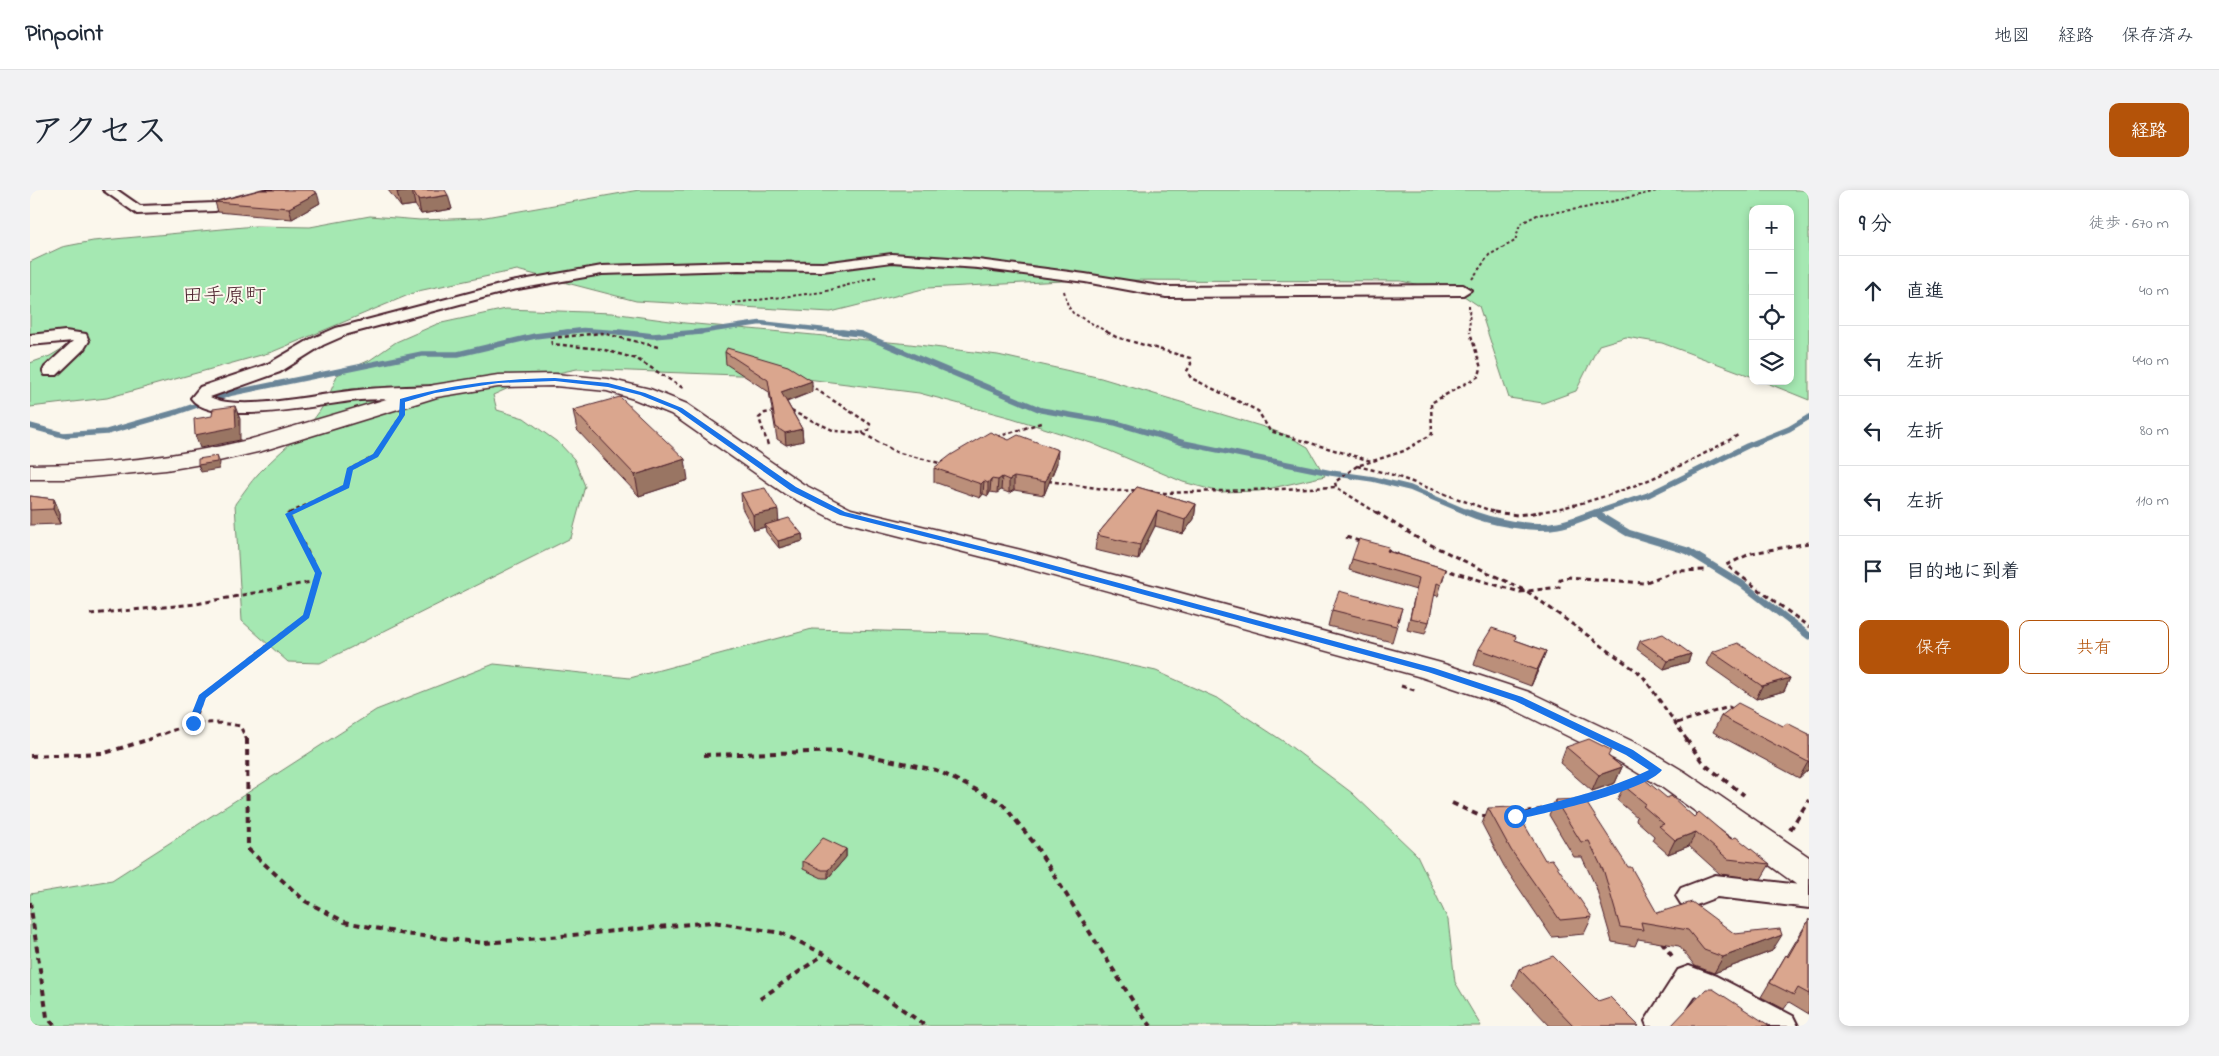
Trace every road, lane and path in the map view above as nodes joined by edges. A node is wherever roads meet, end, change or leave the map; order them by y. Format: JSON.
{"nodes":[{"id":1,"x":109,"y":190,"type":"edge"},
{"id":2,"x":279,"y":190,"type":"edge"},
{"id":3,"x":1661,"y":190,"type":"edge"},
{"id":4,"x":912,"y":258,"type":"junction"},
{"id":5,"x":1067,"y":289,"type":"dead end"},
{"id":6,"x":1463,"y":290,"type":"junction"},
{"id":7,"x":733,"y":303,"type":"dead end"},
{"id":8,"x":30,"y":340,"type":"edge"},
{"id":9,"x":658,"y":347,"type":"dead end"},
{"id":10,"x":51,"y":371,"type":"dead end"},
{"id":11,"x":802,"y":381,"type":"edge"},
{"id":12,"x":684,"y":388,"type":"dead end"},
{"id":13,"x":434,"y":391,"type":"junction"},
{"id":14,"x":402,"y":401,"type":"junction"},
{"id":15,"x":781,"y":410,"type":"edge"},
{"id":16,"x":787,"y":411,"type":"edge"},
{"id":17,"x":1041,"y":423,"type":"dead end"},
{"id":18,"x":862,"y":433,"type":"junction"},
{"id":19,"x":1740,"y":434,"type":"dead end"},
{"id":20,"x":991,"y":439,"type":"edge"},
{"id":21,"x":761,"y":442,"type":"dead end"},
{"id":22,"x":1371,"y":461,"type":"junction"},
{"id":23,"x":946,"y":465,"type":"edge"},
{"id":24,"x":1357,"y":466,"type":"junction"},
{"id":25,"x":30,"y":472,"type":"edge"},
{"id":26,"x":1040,"y":480,"type":"edge"},
{"id":27,"x":1336,"y":487,"type":"junction"},
{"id":28,"x":1346,"y":537,"type":"dead end"},
{"id":29,"x":1365,"y":543,"type":"edge"},
{"id":30,"x":1809,"y":543,"type":"edge"},
{"id":31,"x":1384,"y":549,"type":"edge"},
{"id":32,"x":1403,"y":556,"type":"edge"},
{"id":33,"x":1441,"y":568,"type":"edge"},
{"id":34,"x":1707,"y":570,"type":"dead end"},
{"id":35,"x":316,"y":581,"type":"junction"},
{"id":36,"x":1528,"y":592,"type":"junction"},
{"id":37,"x":90,"y":614,"type":"dead end"},
{"id":38,"x":1809,"y":627,"type":"edge"},
{"id":39,"x":1738,"y":710,"type":"edge"},
{"id":40,"x":193,"y":723,"type":"junction"},
{"id":41,"x":1676,"y":723,"type":"junction"},
{"id":42,"x":704,"y":755,"type":"dead end"},
{"id":43,"x":30,"y":756,"type":"edge"},
{"id":44,"x":1657,"y":770,"type":"junction"},
{"id":45,"x":1747,"y":797,"type":"dead end"},
{"id":46,"x":1809,"y":800,"type":"edge"},
{"id":47,"x":1578,"y":801,"type":"edge"},
{"id":48,"x":1452,"y":803,"type":"dead end"},
{"id":49,"x":1560,"y":805,"type":"edge"},
{"id":50,"x":1497,"y":816,"type":"edge"},
{"id":51,"x":1506,"y":816,"type":"edge"},
{"id":52,"x":1515,"y":816,"type":"junction"},
{"id":53,"x":1782,"y":824,"type":"dead end"},
{"id":54,"x":1519,"y":825,"type":"edge"},
{"id":55,"x":1790,"y":830,"type":"junction"},
{"id":56,"x":1796,"y":834,"type":"dead end"},
{"id":57,"x":1809,"y":875,"type":"edge"},
{"id":58,"x":1691,"y":896,"type":"dead end"},
{"id":59,"x":1809,"y":897,"type":"edge"},
{"id":60,"x":30,"y":902,"type":"edge"},
{"id":61,"x":1657,"y":935,"type":"edge"},
{"id":62,"x":824,"y":954,"type":"junction"},
{"id":63,"x":1689,"y":980,"type":"junction"},
{"id":64,"x":760,"y":999,"type":"dead end"},
{"id":65,"x":1661,"y":1022,"type":"dead end"},
{"id":66,"x":54,"y":1026,"type":"edge"},
{"id":67,"x":926,"y":1026,"type":"edge"},
{"id":68,"x":1151,"y":1026,"type":"edge"},
{"id":69,"x":1782,"y":1026,"type":"edge"}],
"edges":[{"from":1,"to":2,"type":"street"},
{"from":3,"to":6,"type":"path"},
{"from":4,"to":6,"type":"street"},
{"from":4,"to":7,"type":"path"},
{"from":4,"to":13,"type":"street"},
{"from":5,"to":22,"type":"path"},
{"from":6,"to":22,"type":"path"},
{"from":8,"to":10,"type":"street"},
{"from":9,"to":12,"type":"path"},
{"from":11,"to":18,"type":"path"},
{"from":13,"to":14,"type":"street"},
{"from":13,"to":44,"type":"street"},
{"from":14,"to":25,"type":"street"},
{"from":14,"to":35,"type":"path"},
{"from":15,"to":21,"type":"path"},
{"from":16,"to":18,"type":"path"},
{"from":17,"to":20,"type":"path"},
{"from":18,"to":23,"type":"path"},
{"from":19,"to":24,"type":"path"},
{"from":22,"to":24,"type":"path"},
{"from":24,"to":27,"type":"path"},
{"from":26,"to":27,"type":"path"},
{"from":27,"to":36,"type":"path"},
{"from":28,"to":29,"type":"path"},
{"from":30,"to":38,"type":"path"},
{"from":31,"to":32,"type":"path"},
{"from":33,"to":36,"type":"path"},
{"from":34,"to":36,"type":"path"},
{"from":35,"to":37,"type":"path"},
{"from":35,"to":40,"type":"path"},
{"from":36,"to":41,"type":"path"},
{"from":39,"to":41,"type":"path"},
{"from":40,"to":43,"type":"path"},
{"from":40,"to":62,"type":"path"},
{"from":41,"to":45,"type":"path"},
{"from":42,"to":68,"type":"path"},
{"from":44,"to":47,"type":"path"},
{"from":44,"to":57,"type":"street"},
{"from":46,"to":55,"type":"path"},
{"from":48,"to":50,"type":"path"},
{"from":49,"to":52,"type":"path"},
{"from":51,"to":52,"type":"path"},
{"from":52,"to":54,"type":"path"},
{"from":53,"to":55,"type":"path"},
{"from":55,"to":56,"type":"path"},
{"from":58,"to":59,"type":"street"},
{"from":60,"to":66,"type":"path"},
{"from":61,"to":63,"type":"path"},
{"from":62,"to":64,"type":"path"},
{"from":62,"to":67,"type":"path"},
{"from":63,"to":65,"type":"street"},
{"from":63,"to":69,"type":"street"}]}
